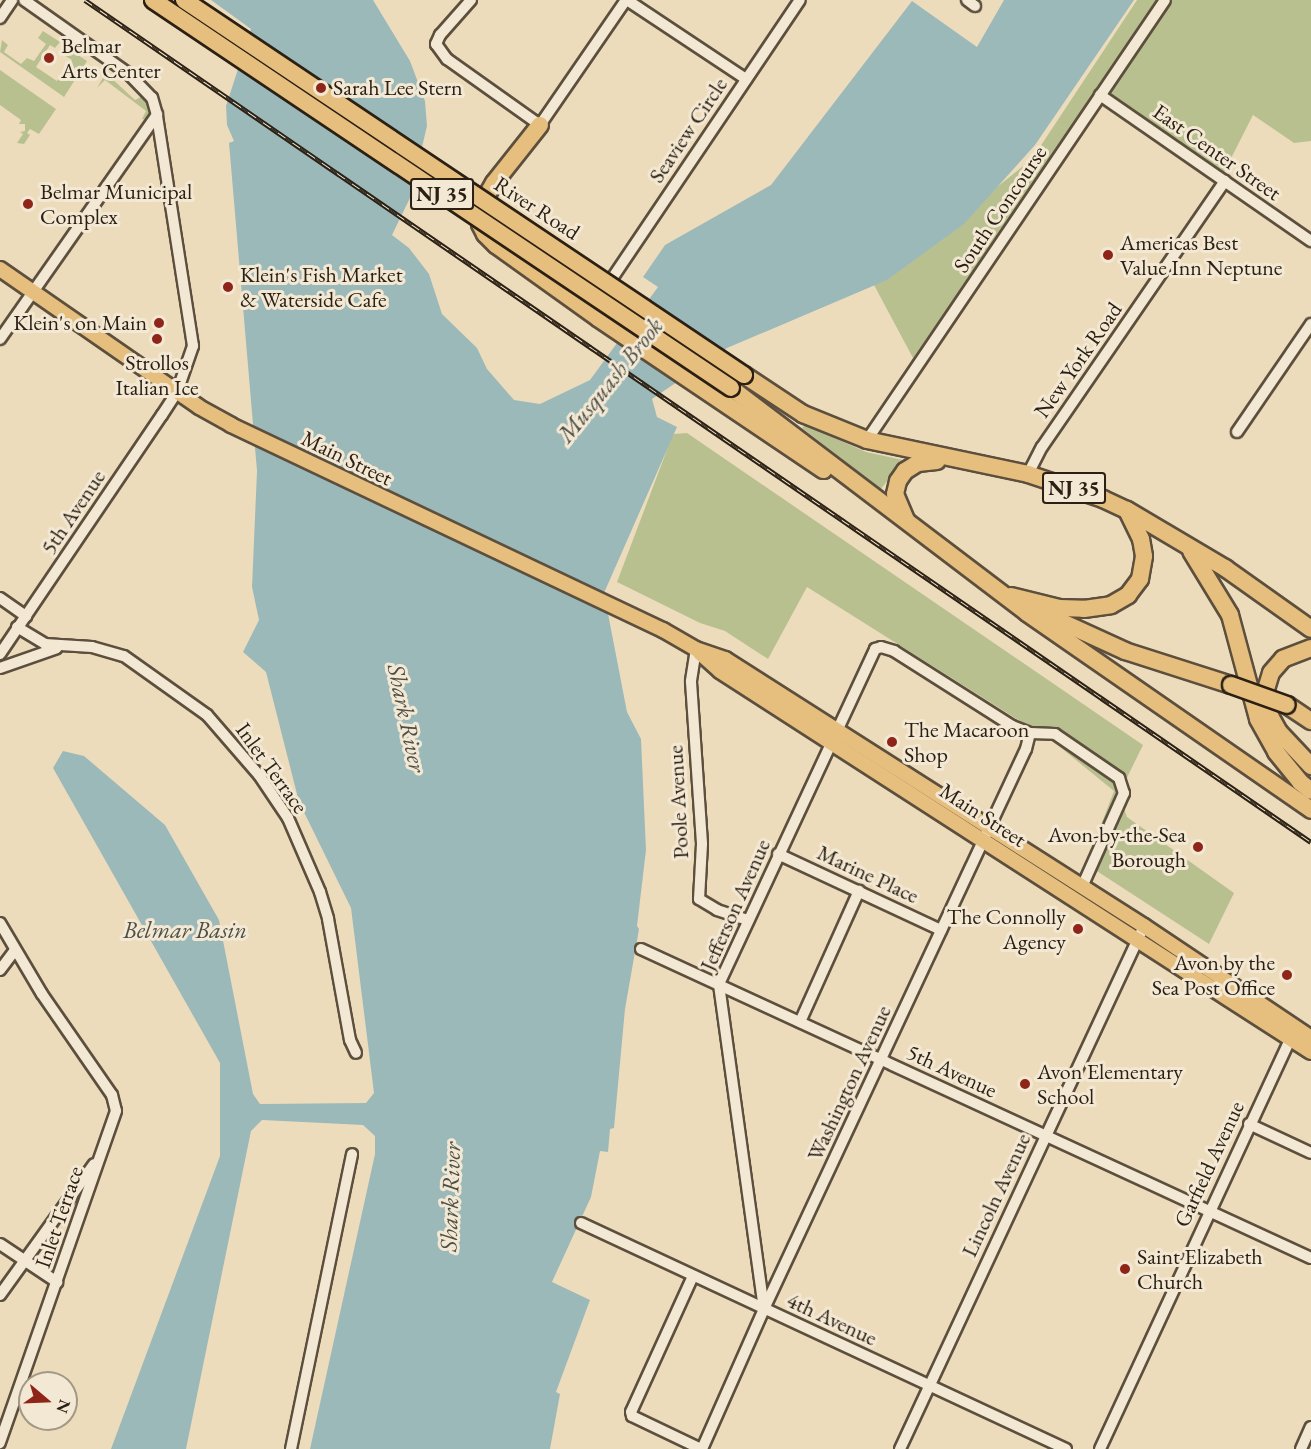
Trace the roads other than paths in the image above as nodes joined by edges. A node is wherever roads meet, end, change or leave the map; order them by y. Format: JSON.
{"nodes":[{"id":1,"x":12,"y":0,"type":"edge"},
{"id":2,"x":24,"y":0,"type":"edge"},
{"id":3,"x":153,"y":0,"type":"edge"},
{"id":4,"x":184,"y":0,"type":"edge"},
{"id":5,"x":471,"y":0,"type":"edge"},
{"id":6,"x":627,"y":0,"type":"edge"},
{"id":7,"x":800,"y":0,"type":"edge"},
{"id":8,"x":1165,"y":0,"type":"edge"},
{"id":9,"x":0,"y":18,"type":"edge"},
{"id":10,"x":746,"y":79,"type":"junction"},
{"id":11,"x":1100,"y":95,"type":"junction"},
{"id":12,"x":158,"y":115,"type":"junction"},
{"id":13,"x":540,"y":125,"type":"junction"},
{"id":14,"x":1225,"y":181,"type":"junction"},
{"id":15,"x":1311,"y":241,"type":"edge"},
{"id":16,"x":0,"y":269,"type":"edge"},
{"id":17,"x":609,"y":284,"type":"junction"},
{"id":18,"x":33,"y":293,"type":"junction"},
{"id":19,"x":1311,"y":324,"type":"edge"},
{"id":20,"x":0,"y":339,"type":"edge"},
{"id":21,"x":177,"y":392,"type":"junction"},
{"id":22,"x":1237,"y":432,"type":"dead end"},
{"id":23,"x":867,"y":440,"type":"junction"},
{"id":24,"x":950,"y":459,"type":"junction"},
{"id":25,"x":1028,"y":474,"type":"junction"},
{"id":26,"x":1127,"y":510,"type":"junction"},
{"id":27,"x":907,"y":522,"type":"junction"},
{"id":28,"x":1188,"y":547,"type":"junction"},
{"id":29,"x":947,"y":552,"type":"junction"},
{"id":30,"x":1004,"y":594,"type":"junction"},
{"id":31,"x":0,"y":598,"type":"edge"},
{"id":32,"x":26,"y":616,"type":"junction"},
{"id":33,"x":18,"y":627,"type":"junction"},
{"id":34,"x":1311,"y":629,"type":"edge"},
{"id":35,"x":69,"y":645,"type":"junction"},
{"id":36,"x":1311,"y":648,"type":"edge"},
{"id":37,"x":696,"y":649,"type":"junction"},
{"id":38,"x":0,"y":654,"type":"edge"},
{"id":39,"x":0,"y":668,"type":"edge"},
{"id":40,"x":1287,"y":705,"type":"junction"},
{"id":41,"x":1311,"y":712,"type":"edge"},
{"id":42,"x":1311,"y":720,"type":"edge"},
{"id":43,"x":1030,"y":733,"type":"junction"},
{"id":44,"x":834,"y":735,"type":"junction"},
{"id":45,"x":1311,"y":766,"type":"edge"},
{"id":46,"x":1311,"y":791,"type":"edge"},
{"id":47,"x":1311,"y":810,"type":"edge"},
{"id":48,"x":987,"y":835,"type":"junction"},
{"id":49,"x":778,"y":854,"type":"junction"},
{"id":50,"x":1082,"y":887,"type":"junction"},
{"id":51,"x":859,"y":891,"type":"junction"},
{"id":52,"x":748,"y":920,"type":"junction"},
{"id":53,"x":0,"y":923,"type":"edge"},
{"id":54,"x":940,"y":930,"type":"junction"},
{"id":55,"x":1141,"y":932,"type":"junction"},
{"id":56,"x":641,"y":949,"type":"dead end"},
{"id":57,"x":15,"y":950,"type":"junction"},
{"id":58,"x":0,"y":970,"type":"edge"},
{"id":59,"x":719,"y":984,"type":"junction"},
{"id":60,"x":800,"y":1022,"type":"junction"},
{"id":61,"x":1293,"y":1033,"type":"junction"},
{"id":62,"x":1311,"y":1038,"type":"edge"},
{"id":63,"x":1311,"y":1052,"type":"edge"},
{"id":64,"x":356,"y":1053,"type":"dead end"},
{"id":65,"x":882,"y":1060,"type":"junction"},
{"id":66,"x":1249,"y":1124,"type":"junction"},
{"id":67,"x":1045,"y":1136,"type":"junction"},
{"id":68,"x":103,"y":1151,"type":"junction"},
{"id":69,"x":1311,"y":1153,"type":"edge"},
{"id":70,"x":352,"y":1154,"type":"dead end"},
{"id":71,"x":1209,"y":1211,"type":"junction"},
{"id":72,"x":581,"y":1224,"type":"dead end"},
{"id":73,"x":0,"y":1244,"type":"edge"},
{"id":74,"x":1311,"y":1258,"type":"edge"},
{"id":75,"x":24,"y":1261,"type":"junction"},
{"id":76,"x":693,"y":1276,"type":"junction"},
{"id":77,"x":57,"y":1282,"type":"junction"},
{"id":78,"x":0,"y":1295,"type":"edge"},
{"id":79,"x":764,"y":1308,"type":"junction"},
{"id":80,"x":929,"y":1386,"type":"junction"},
{"id":81,"x":1311,"y":1427,"type":"edge"},
{"id":82,"x":0,"y":1443,"type":"edge"},
{"id":83,"x":291,"y":1449,"type":"edge"},
{"id":84,"x":701,"y":1449,"type":"edge"},
{"id":85,"x":900,"y":1449,"type":"edge"},
{"id":86,"x":1066,"y":1449,"type":"edge"},
{"id":87,"x":1100,"y":1449,"type":"edge"},
{"id":88,"x":1301,"y":1449,"type":"edge"}],
"edges":[{"from":1,"to":9,"type":"street"},
{"from":2,"to":12,"type":"street"},
{"from":3,"to":27,"type":"highway","number":"NJ 35","bridge":true},
{"from":4,"to":17,"type":"highway","name":"River Road","number":"NJ 35","bridge":true},
{"from":5,"to":13,"type":"street"},
{"from":6,"to":10,"type":"street"},
{"from":6,"to":13,"type":"street"},
{"from":7,"to":10,"type":"street","name":"Seaview Circle"},
{"from":8,"to":11,"type":"street","name":"South Concourse"},
{"from":10,"to":17,"type":"street","name":"Seaview Circle"},
{"from":11,"to":14,"type":"street","name":"East Center Street"},
{"from":11,"to":23,"type":"street","name":"South Concourse"},
{"from":12,"to":18,"type":"street"},
{"from":12,"to":21,"type":"street"},
{"from":13,"to":29,"type":"highway"},
{"from":14,"to":15,"type":"street","name":"East Center Street"},
{"from":14,"to":25,"type":"street","name":"New York Road"},
{"from":16,"to":18,"type":"main road","name":"Main Street"},
{"from":17,"to":23,"type":"highway","name":"River Road","number":"NJ 35","bridge":true},
{"from":18,"to":20,"type":"street"},
{"from":18,"to":21,"type":"main road","name":"Main Street"},
{"from":19,"to":22,"type":"street"},
{"from":21,"to":32,"type":"street","name":"5th Avenue"},
{"from":21,"to":37,"type":"main road","name":"Main Street"},
{"from":23,"to":24,"type":"highway","number":"NJ 35"},
{"from":24,"to":25,"type":"highway","number":"NJ 35"},
{"from":24,"to":27,"type":"highway"},
{"from":25,"to":26,"type":"highway","number":"NJ 35"},
{"from":26,"to":28,"type":"highway","number":"NJ 35"},
{"from":26,"to":30,"type":"highway"},
{"from":27,"to":29,"type":"highway","number":"NJ 35"},
{"from":28,"to":34,"type":"highway","number":"NJ 35"},
{"from":28,"to":46,"type":"highway"},
{"from":29,"to":30,"type":"highway","number":"NJ 35"},
{"from":30,"to":40,"type":"highway","number":"NJ 35","bridge":true},
{"from":30,"to":47,"type":"highway"},
{"from":31,"to":32,"type":"street"},
{"from":32,"to":33,"type":"street","name":"5th Avenue"},
{"from":33,"to":35,"type":"street","name":"Inlet Terrace"},
{"from":33,"to":38,"type":"street","name":"5th Avenue"},
{"from":35,"to":39,"type":"street"},
{"from":35,"to":64,"type":"street","name":"Inlet Terrace"},
{"from":36,"to":45,"type":"highway"},
{"from":37,"to":44,"type":"main road","name":"Main Street"},
{"from":37,"to":52,"type":"street","name":"Poole Avenue"},
{"from":40,"to":41,"type":"highway","number":"NJ 35"},
{"from":40,"to":42,"type":"highway"},
{"from":43,"to":44,"type":"street","name":"Jefferson Avenue"},
{"from":43,"to":48,"type":"street","name":"Washington Avenue"},
{"from":43,"to":50,"type":"street"},
{"from":44,"to":48,"type":"main road","name":"Main Street"},
{"from":44,"to":49,"type":"street","name":"Jefferson Avenue"},
{"from":48,"to":50,"type":"main road","name":"Main Street"},
{"from":48,"to":54,"type":"street","name":"Washington Avenue"},
{"from":48,"to":55,"type":"main road","name":"Main Street"},
{"from":49,"to":51,"type":"street","name":"Marine Place"},
{"from":49,"to":52,"type":"street","name":"Jefferson Avenue"},
{"from":50,"to":55,"type":"main road","name":"Main Street"},
{"from":51,"to":54,"type":"street","name":"Marine Place"},
{"from":51,"to":60,"type":"street"},
{"from":52,"to":59,"type":"street","name":"Jefferson Avenue"},
{"from":53,"to":57,"type":"street","name":"Inlet Terrace"},
{"from":54,"to":65,"type":"street","name":"Washington Avenue"},
{"from":55,"to":61,"type":"main road","name":"Main Street"},
{"from":55,"to":67,"type":"street","name":"Lincoln Avenue"},
{"from":56,"to":59,"type":"street","name":"5th Avenue"},
{"from":57,"to":58,"type":"street"},
{"from":57,"to":68,"type":"street","name":"Inlet Terrace"},
{"from":59,"to":60,"type":"street","name":"5th Avenue"},
{"from":59,"to":79,"type":"street","name":"Jefferson Avenue"},
{"from":60,"to":65,"type":"street","name":"5th Avenue"},
{"from":61,"to":62,"type":"main road","name":"Main Street"},
{"from":61,"to":63,"type":"main road","name":"Main Street"},
{"from":61,"to":66,"type":"street","name":"Garfield Avenue"},
{"from":65,"to":67,"type":"street","name":"5th Avenue"},
{"from":65,"to":79,"type":"street","name":"Washington Avenue"},
{"from":66,"to":69,"type":"street"},
{"from":66,"to":71,"type":"street","name":"Garfield Avenue"},
{"from":67,"to":71,"type":"street","name":"5th Avenue"},
{"from":67,"to":80,"type":"street","name":"Lincoln Avenue"},
{"from":68,"to":75,"type":"street"},
{"from":68,"to":77,"type":"street","name":"Inlet Terrace"},
{"from":70,"to":83,"type":"street"},
{"from":71,"to":74,"type":"street","name":"5th Avenue"},
{"from":71,"to":87,"type":"street","name":"Garfield Avenue"},
{"from":72,"to":76,"type":"street","name":"4th Avenue"},
{"from":73,"to":75,"type":"street"},
{"from":75,"to":77,"type":"street"},
{"from":75,"to":78,"type":"street"},
{"from":76,"to":79,"type":"street","name":"4th Avenue"},
{"from":76,"to":84,"type":"street"},
{"from":77,"to":82,"type":"street","name":"Inlet Terrace"},
{"from":79,"to":80,"type":"street","name":"4th Avenue"},
{"from":79,"to":84,"type":"street","name":"Washington Avenue"},
{"from":80,"to":85,"type":"street","name":"Lincoln Avenue"},
{"from":80,"to":86,"type":"street","name":"4th Avenue"},
{"from":81,"to":88,"type":"street"}]}
